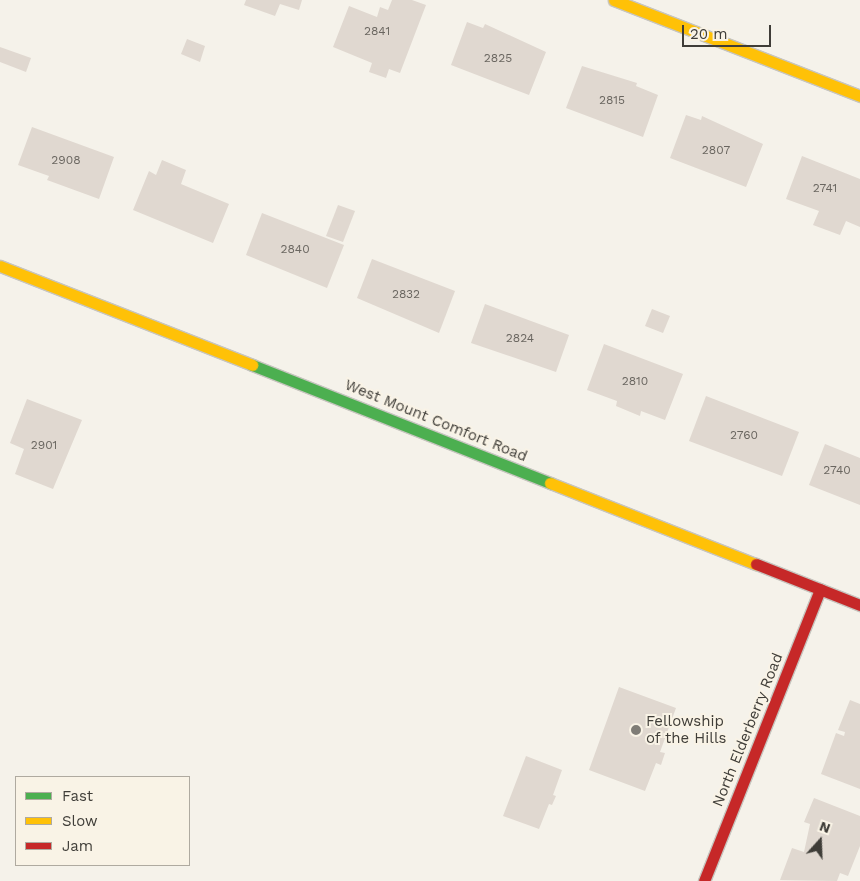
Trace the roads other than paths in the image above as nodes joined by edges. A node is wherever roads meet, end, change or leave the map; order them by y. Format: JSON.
{"nodes":[{"id":1,"x":614,"y":0,"type":"edge"},
{"id":2,"x":860,"y":96,"type":"edge"},
{"id":3,"x":0,"y":266,"type":"edge"},
{"id":4,"x":820,"y":589,"type":"junction"},
{"id":5,"x":860,"y":605,"type":"edge"},
{"id":6,"x":704,"y":881,"type":"edge"}],
"edges":[{"from":1,"to":2,"type":"street"},
{"from":3,"to":4,"type":"street","name":"West Mount Comfort Road"},
{"from":4,"to":5,"type":"street","name":"West Mount Comfort Road"},
{"from":4,"to":6,"type":"street","name":"North Elderberry Road"}]}
